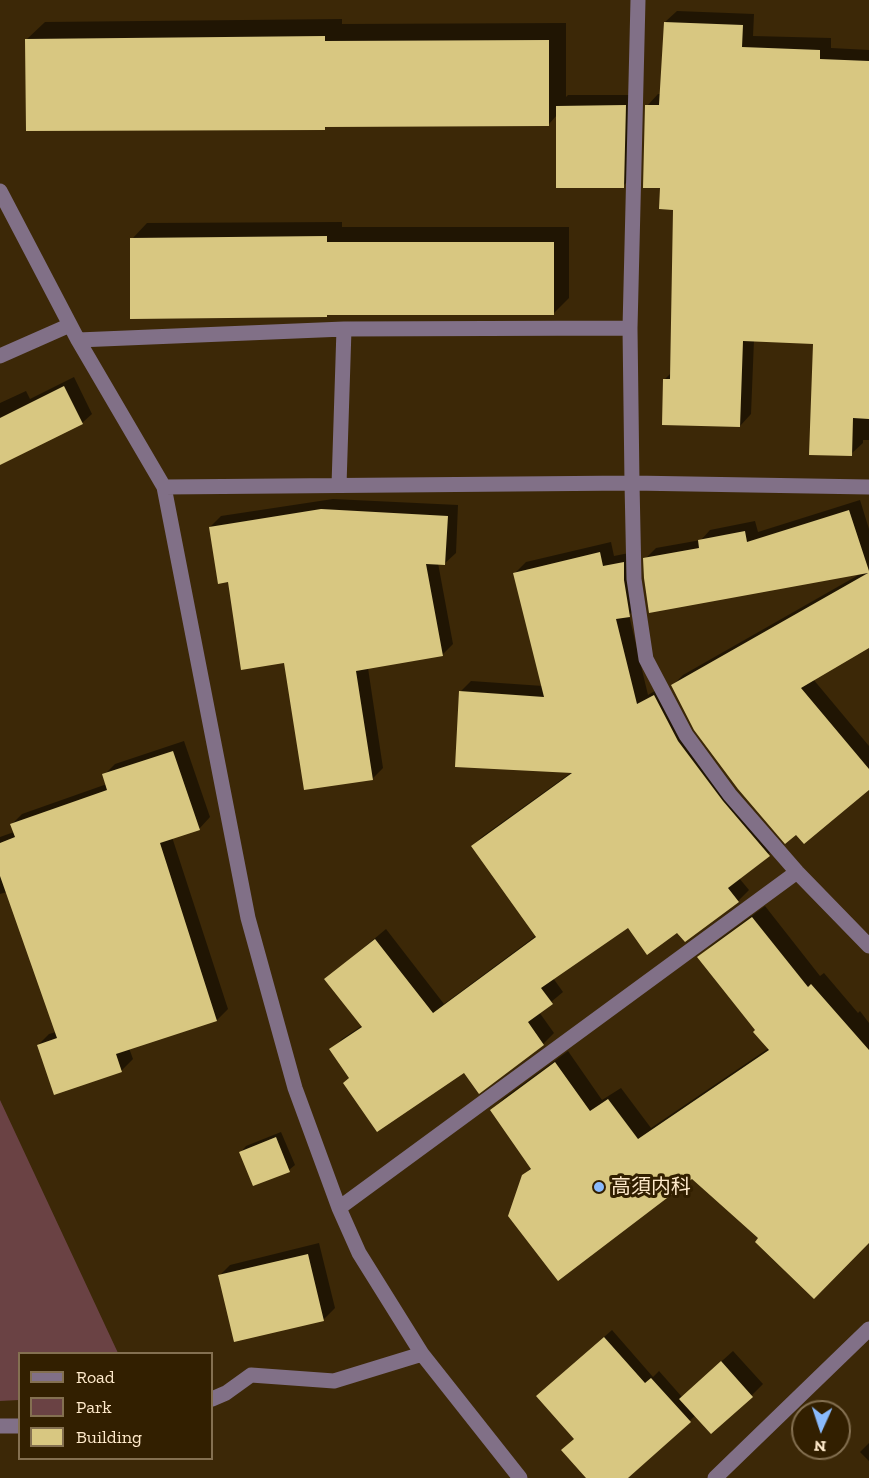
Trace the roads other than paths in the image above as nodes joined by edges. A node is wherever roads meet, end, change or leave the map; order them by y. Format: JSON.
{"nodes":[{"id":1,"x":638,"y":0,"type":"edge"},
{"id":2,"x":0,"y":191,"type":"edge"},
{"id":3,"x":70,"y":325,"type":"junction"},
{"id":4,"x":630,"y":328,"type":"junction"},
{"id":5,"x":344,"y":329,"type":"junction"},
{"id":6,"x":78,"y":340,"type":"junction"},
{"id":7,"x":0,"y":356,"type":"edge"},
{"id":8,"x":632,"y":483,"type":"junction"},
{"id":9,"x":339,"y":484,"type":"junction"},
{"id":10,"x":164,"y":487,"type":"junction"},
{"id":11,"x":869,"y":487,"type":"edge"},
{"id":12,"x":797,"y":872,"type":"junction"},
{"id":13,"x":869,"y":946,"type":"edge"},
{"id":14,"x":339,"y":1208,"type":"junction"},
{"id":15,"x":869,"y":1329,"type":"edge"},
{"id":16,"x":422,"y":1354,"type":"junction"},
{"id":17,"x":213,"y":1399,"type":"edge"},
{"id":18,"x":0,"y":1426,"type":"edge"},
{"id":19,"x":18,"y":1426,"type":"edge"},
{"id":20,"x":520,"y":1478,"type":"edge"},
{"id":21,"x":716,"y":1478,"type":"edge"}],
"edges":[{"from":1,"to":4,"type":"street"},
{"from":2,"to":3,"type":"street"},
{"from":3,"to":6,"type":"street"},
{"from":3,"to":7,"type":"street"},
{"from":4,"to":5,"type":"street"},
{"from":4,"to":8,"type":"street"},
{"from":5,"to":6,"type":"street"},
{"from":5,"to":9,"type":"street"},
{"from":6,"to":10,"type":"street"},
{"from":8,"to":9,"type":"street"},
{"from":8,"to":11,"type":"street"},
{"from":8,"to":12,"type":"street"},
{"from":9,"to":10,"type":"street"},
{"from":10,"to":14,"type":"street"},
{"from":12,"to":13,"type":"street"},
{"from":12,"to":14,"type":"street"},
{"from":14,"to":16,"type":"street"},
{"from":15,"to":21,"type":"street"},
{"from":16,"to":17,"type":"street"},
{"from":16,"to":20,"type":"street"},
{"from":18,"to":19,"type":"street"}]}
